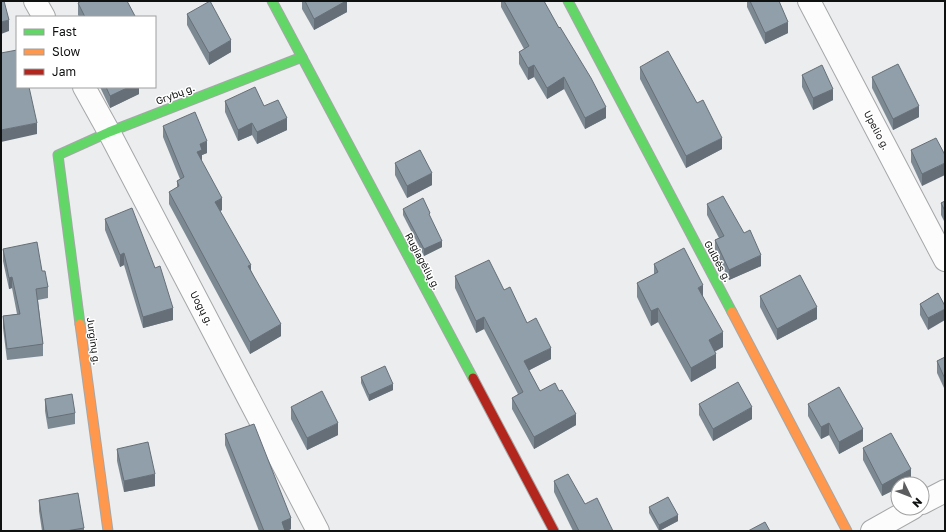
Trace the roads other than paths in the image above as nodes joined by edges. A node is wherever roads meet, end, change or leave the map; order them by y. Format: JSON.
{"nodes":[{"id":1,"x":35,"y":1,"type":"edge"},
{"id":2,"x":272,"y":1,"type":"edge"},
{"id":3,"x":568,"y":1,"type":"edge"},
{"id":4,"x":809,"y":1,"type":"edge"},
{"id":5,"x":43,"y":16,"type":"edge"},
{"id":6,"x":302,"y":57,"type":"junction"},
{"id":7,"x":85,"y":88,"type":"edge"},
{"id":8,"x":109,"y":132,"type":"junction"},
{"id":9,"x":58,"y":155,"type":"joint"},
{"id":10,"x":945,"y":260,"type":"edge"},
{"id":11,"x":945,"y":491,"type":"edge"},
{"id":12,"x":930,"y":499,"type":"edge"},
{"id":13,"x":899,"y":516,"type":"edge"},
{"id":14,"x":108,"y":531,"type":"edge"},
{"id":15,"x":318,"y":531,"type":"edge"},
{"id":16,"x":554,"y":531,"type":"edge"},
{"id":17,"x":847,"y":531,"type":"edge"},
{"id":18,"x":872,"y":531,"type":"edge"}],
"edges":[{"from":1,"to":5,"type":"street"},
{"from":2,"to":6,"type":"street","name":"Rugiagėlių g."},
{"from":3,"to":17,"type":"street","name":"Gulbės g."},
{"from":4,"to":10,"type":"street","name":"Upelio g."},
{"from":6,"to":8,"type":"street","name":"Grybų g."},
{"from":6,"to":16,"type":"street","name":"Rugiagėlių g."},
{"from":7,"to":8,"type":"street","name":"Uogų g."},
{"from":8,"to":9,"type":"street","name":"Grybų g."},
{"from":8,"to":15,"type":"street","name":"Uogų g."},
{"from":9,"to":14,"type":"street","name":"Jurginų g."},
{"from":11,"to":12,"type":"street"},
{"from":13,"to":18,"type":"street"}]}
